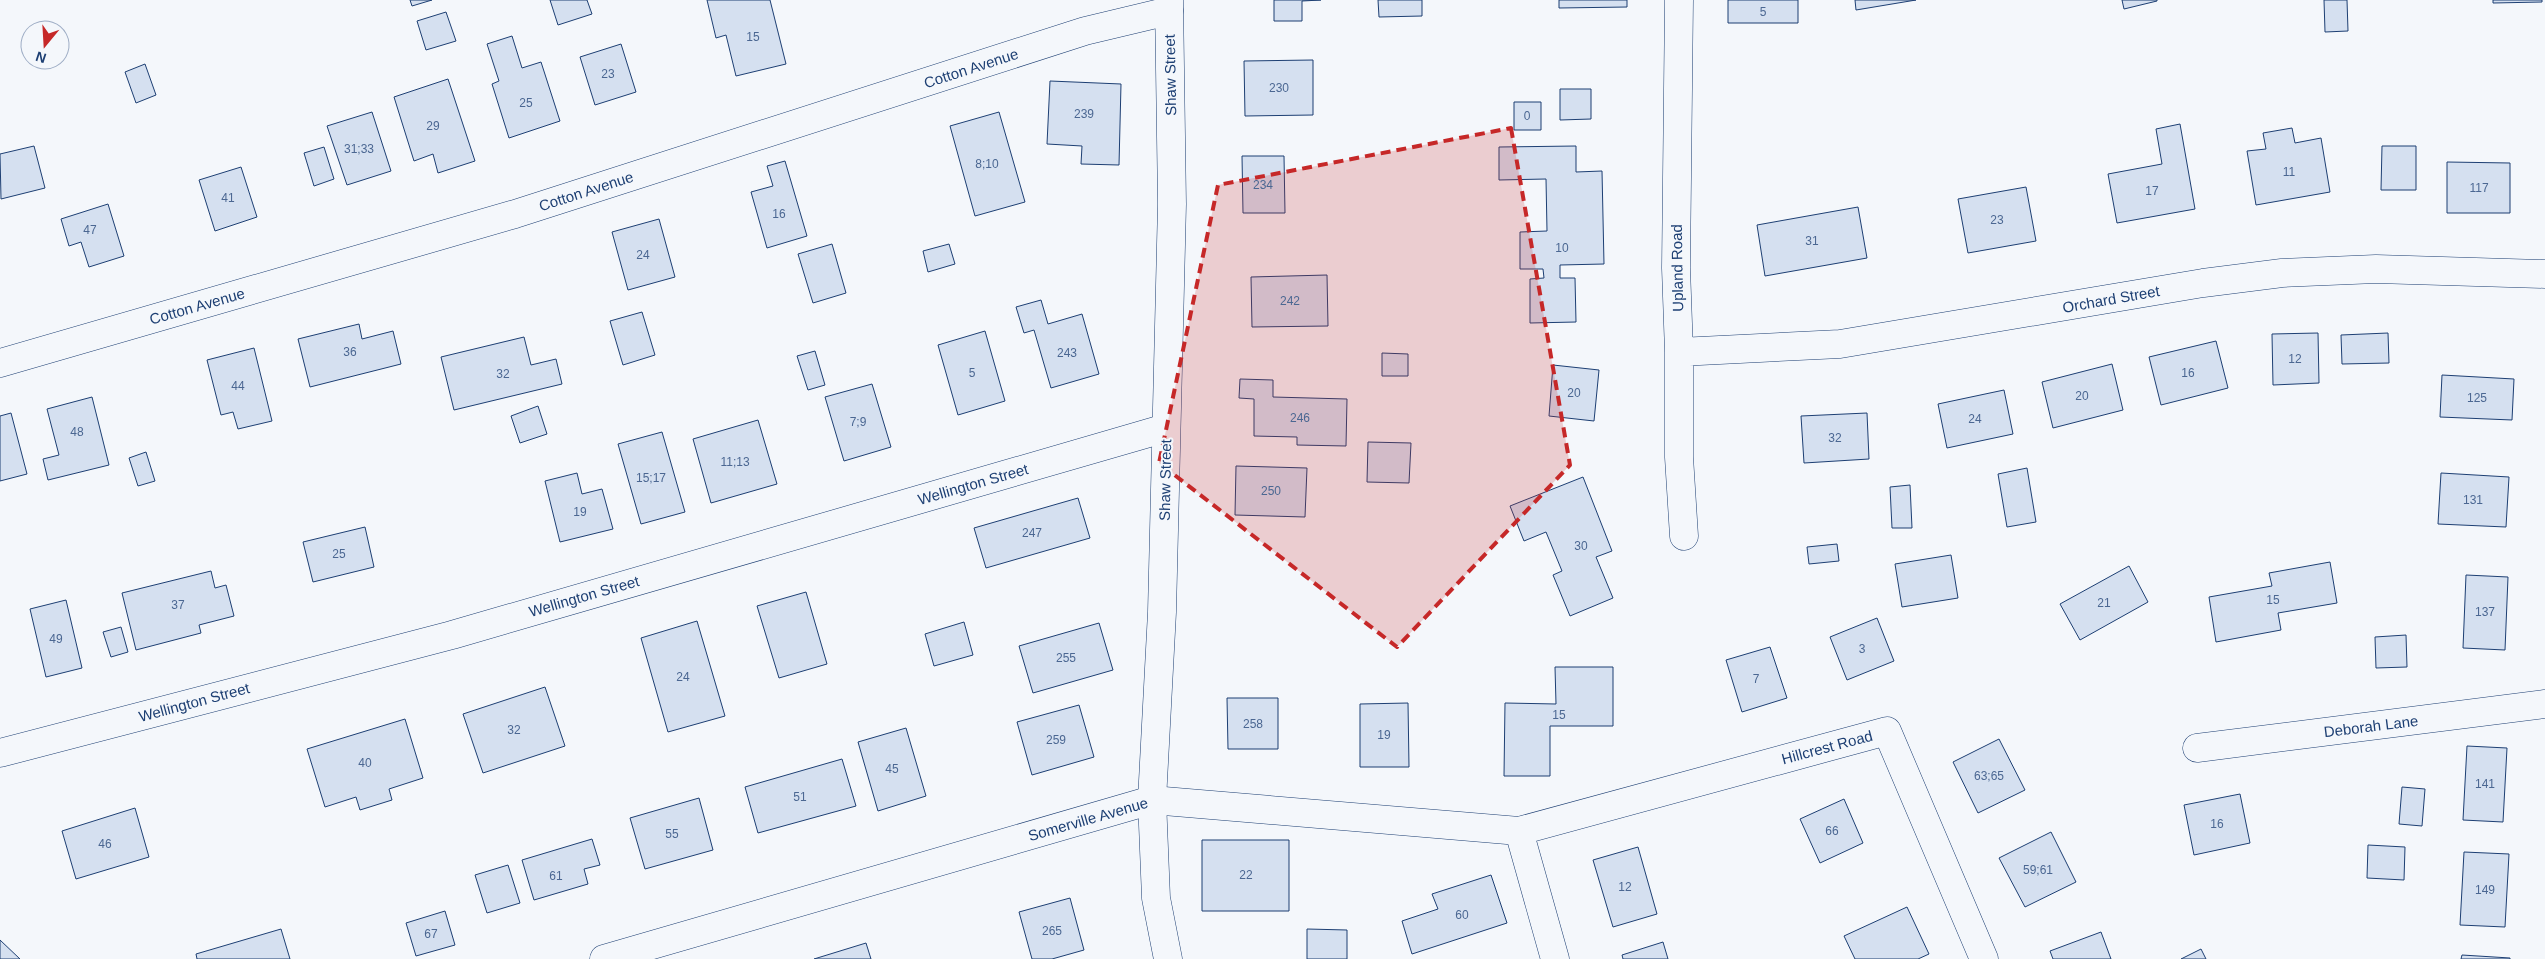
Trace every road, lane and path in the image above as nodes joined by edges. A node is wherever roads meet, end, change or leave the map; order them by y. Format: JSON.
{"nodes":[{"id":1,"x":1679,"y":0,"type":"edge"},
{"id":2,"x":1169,"y":6,"type":"edge"},
{"id":3,"x":2545,"y":274,"type":"edge"},
{"id":4,"x":1679,"y":352,"type":"junction"},
{"id":5,"x":0,"y":363,"type":"edge"},
{"id":6,"x":1166,"y":428,"type":"junction"},
{"id":7,"x":1684,"y":536,"type":"dead end"},
{"id":8,"x":2545,"y":704,"type":"edge"},
{"id":9,"x":2197,"y":748,"type":"dead end"},
{"id":10,"x":0,"y":753,"type":"edge"},
{"id":11,"x":1152,"y":800,"type":"junction"},
{"id":12,"x":1615,"y":804,"type":"joint"},
{"id":13,"x":1519,"y":831,"type":"junction"},
{"id":14,"x":604,"y":959,"type":"edge"},
{"id":15,"x":1168,"y":959,"type":"edge"},
{"id":16,"x":1555,"y":959,"type":"edge"},
{"id":17,"x":1984,"y":959,"type":"edge"}],
"edges":[{"from":1,"to":4,"type":"street","name":"Upland Road"},
{"from":2,"to":5,"type":"street","name":"Cotton Avenue"},
{"from":2,"to":6,"type":"street","name":"Shaw Street"},
{"from":3,"to":4,"type":"street","name":"Orchard Street"},
{"from":4,"to":7,"type":"street","name":"Upland Road"},
{"from":6,"to":10,"type":"street","name":"Wellington Street"},
{"from":6,"to":11,"type":"street","name":"Shaw Street"},
{"from":8,"to":9,"type":"street","name":"Deborah Lane"},
{"from":11,"to":13,"type":"street","name":"Somerville Avenue"},
{"from":11,"to":14,"type":"street","name":"Somerville Avenue"},
{"from":11,"to":15,"type":"street","name":"Shaw Street"},
{"from":12,"to":13,"type":"street","name":"Somerville Avenue"},
{"from":12,"to":17,"type":"street","name":"Hillcrest Road"},
{"from":13,"to":16,"type":"street"}]}
